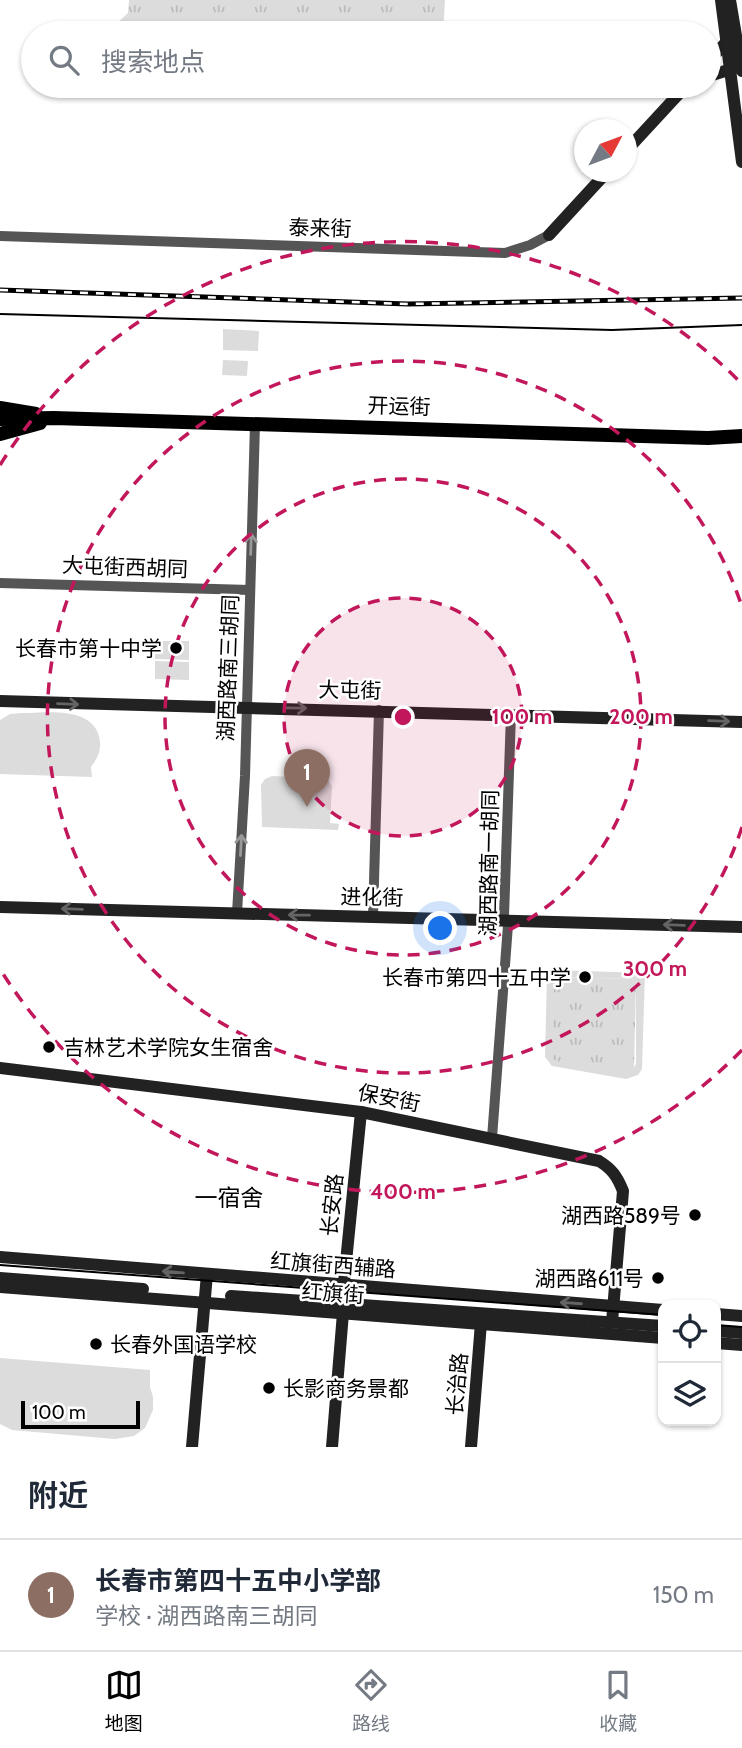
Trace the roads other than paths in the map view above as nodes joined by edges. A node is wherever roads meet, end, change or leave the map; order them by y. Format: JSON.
{"nodes":[{"id":1,"x":720,"y":0,"type":"edge"},
{"id":2,"x":730,"y":0,"type":"edge"},
{"id":3,"x":731,"y":37,"type":"junction"},
{"id":4,"x":721,"y":48,"type":"edge"},
{"id":5,"x":739,"y":68,"type":"edge"},
{"id":6,"x":721,"y":73,"type":"edge"},
{"id":7,"x":676,"y":98,"type":"edge"},
{"id":8,"x":672,"y":100,"type":"joint"},
{"id":9,"x":637,"y":139,"type":"edge"},
{"id":10,"x":742,"y":162,"type":"edge"},
{"id":11,"x":598,"y":182,"type":"edge"},
{"id":12,"x":549,"y":234,"type":"joint"},
{"id":13,"x":0,"y":236,"type":"edge"},
{"id":14,"x":0,"y":408,"type":"edge"},
{"id":15,"x":54,"y":418,"type":"junction"},
{"id":16,"x":0,"y":419,"type":"edge"},
{"id":17,"x":255,"y":424,"type":"junction"},
{"id":18,"x":0,"y":435,"type":"edge"},
{"id":19,"x":742,"y":436,"type":"edge"},
{"id":20,"x":0,"y":583,"type":"edge"},
{"id":21,"x":250,"y":590,"type":"junction"},
{"id":22,"x":0,"y":701,"type":"edge"},
{"id":23,"x":246,"y":708,"type":"junction"},
{"id":24,"x":379,"y":710,"type":"junction"},
{"id":25,"x":511,"y":714,"type":"junction"},
{"id":26,"x":742,"y":722,"type":"edge"},
{"id":27,"x":0,"y":907,"type":"edge"},
{"id":28,"x":237,"y":913,"type":"junction"},
{"id":29,"x":373,"y":916,"type":"junction"},
{"id":30,"x":506,"y":920,"type":"junction"},
{"id":31,"x":742,"y":927,"type":"edge"},
{"id":32,"x":0,"y":1068,"type":"edge"},
{"id":33,"x":361,"y":1112,"type":"junction"},
{"id":34,"x":492,"y":1138,"type":"junction"},
{"id":35,"x":0,"y":1257,"type":"edge"},
{"id":36,"x":207,"y":1274,"type":"junction"},
{"id":37,"x":0,"y":1278,"type":"edge"},
{"id":38,"x":344,"y":1285,"type":"junction"},
{"id":39,"x":0,"y":1287,"type":"edge"},
{"id":40,"x":203,"y":1298,"type":"junction"},
{"id":41,"x":614,"y":1306,"type":"junction"},
{"id":42,"x":343,"y":1308,"type":"junction"},
{"id":43,"x":658,"y":1310,"type":"edge"},
{"id":44,"x":721,"y":1315,"type":"edge"},
{"id":45,"x":742,"y":1317,"type":"edge"},
{"id":46,"x":612,"y":1322,"type":"junction"},
{"id":47,"x":481,"y":1324,"type":"junction"},
{"id":48,"x":658,"y":1326,"type":"edge"},
{"id":49,"x":721,"y":1331,"type":"edge"},
{"id":50,"x":742,"y":1333,"type":"edge"},
{"id":51,"x":658,"y":1338,"type":"edge"},
{"id":52,"x":721,"y":1343,"type":"edge"},
{"id":53,"x":742,"y":1345,"type":"edge"},
{"id":54,"x":192,"y":1447,"type":"edge"},
{"id":55,"x":332,"y":1447,"type":"edge"},
{"id":56,"x":471,"y":1447,"type":"edge"}],
"edges":[{"from":1,"to":3,"type":"street"},
{"from":2,"to":3,"type":"street"},
{"from":3,"to":4,"type":"street"},
{"from":3,"to":5,"type":"street"},
{"from":5,"to":6,"type":"street"},
{"from":5,"to":10,"type":"street"},
{"from":7,"to":8,"type":"street"},
{"from":8,"to":9,"type":"street"},
{"from":11,"to":12,"type":"street","name":"泰来街"},
{"from":12,"to":13,"type":"street","name":"泰来街"},
{"from":14,"to":15,"type":"main road","name":"开运街"},
{"from":15,"to":16,"type":"main road","name":"开运街"},
{"from":15,"to":17,"type":"main road","name":"开运街"},
{"from":15,"to":18,"type":"main road","name":"开运街"},
{"from":17,"to":19,"type":"main road","name":"开运街"},
{"from":21,"to":17,"type":"street","name":"湖西路南三胡同","one_way":true},
{"from":20,"to":21,"type":"street","name":"大屯街西胡同"},
{"from":21,"to":23,"type":"street","name":"湖西路南三胡同"},
{"from":22,"to":23,"type":"street","name":"大屯街","one_way":true},
{"from":23,"to":24,"type":"street","name":"大屯街","one_way":true},
{"from":28,"to":23,"type":"street","name":"湖西路南三胡同","one_way":true},
{"from":24,"to":25,"type":"street","name":"大屯街"},
{"from":24,"to":29,"type":"street"},
{"from":25,"to":26,"type":"street","name":"大屯街","one_way":true},
{"from":25,"to":30,"type":"street","name":"湖西路南一胡同"},
{"from":28,"to":27,"type":"street","name":"进化街","one_way":true},
{"from":29,"to":28,"type":"street","name":"进化街","one_way":true},
{"from":29,"to":30,"type":"street","name":"进化街"},
{"from":31,"to":30,"type":"street","name":"进化街","one_way":true},
{"from":30,"to":34,"type":"street","name":"湖西路南一胡同"},
{"from":32,"to":33,"type":"street","name":"保安街"},
{"from":33,"to":34,"type":"street","name":"保安街"},
{"from":33,"to":38,"type":"street","name":"长安路"},
{"from":34,"to":41,"type":"street","name":"保安街"},
{"from":36,"to":35,"type":"street","name":"红旗街西辅路","one_way":true},
{"from":36,"to":38,"type":"street","name":"红旗街西辅路"},
{"from":36,"to":40,"type":"street"},
{"from":37,"to":40,"type":"street","name":"红旗街"},
{"from":41,"to":38,"type":"street","name":"红旗街西辅路","one_way":true},
{"from":38,"to":42,"type":"street","name":"长安路"},
{"from":39,"to":40,"type":"street","name":"红旗街"},
{"from":40,"to":42,"type":"street","name":"红旗街"},
{"from":40,"to":54,"type":"street"},
{"from":41,"to":43,"type":"street","name":"红旗街西辅路"},
{"from":41,"to":46,"type":"street","name":"保安街"},
{"from":42,"to":46,"type":"street","name":"红旗街"},
{"from":42,"to":47,"type":"street","name":"红旗街"},
{"from":42,"to":55,"type":"street","name":"长安路"},
{"from":44,"to":45,"type":"street"},
{"from":46,"to":48,"type":"street","name":"红旗街"},
{"from":47,"to":51,"type":"street","name":"红旗街"},
{"from":47,"to":56,"type":"street","name":"长治路"},
{"from":49,"to":50,"type":"street"},
{"from":52,"to":53,"type":"street"}]}
